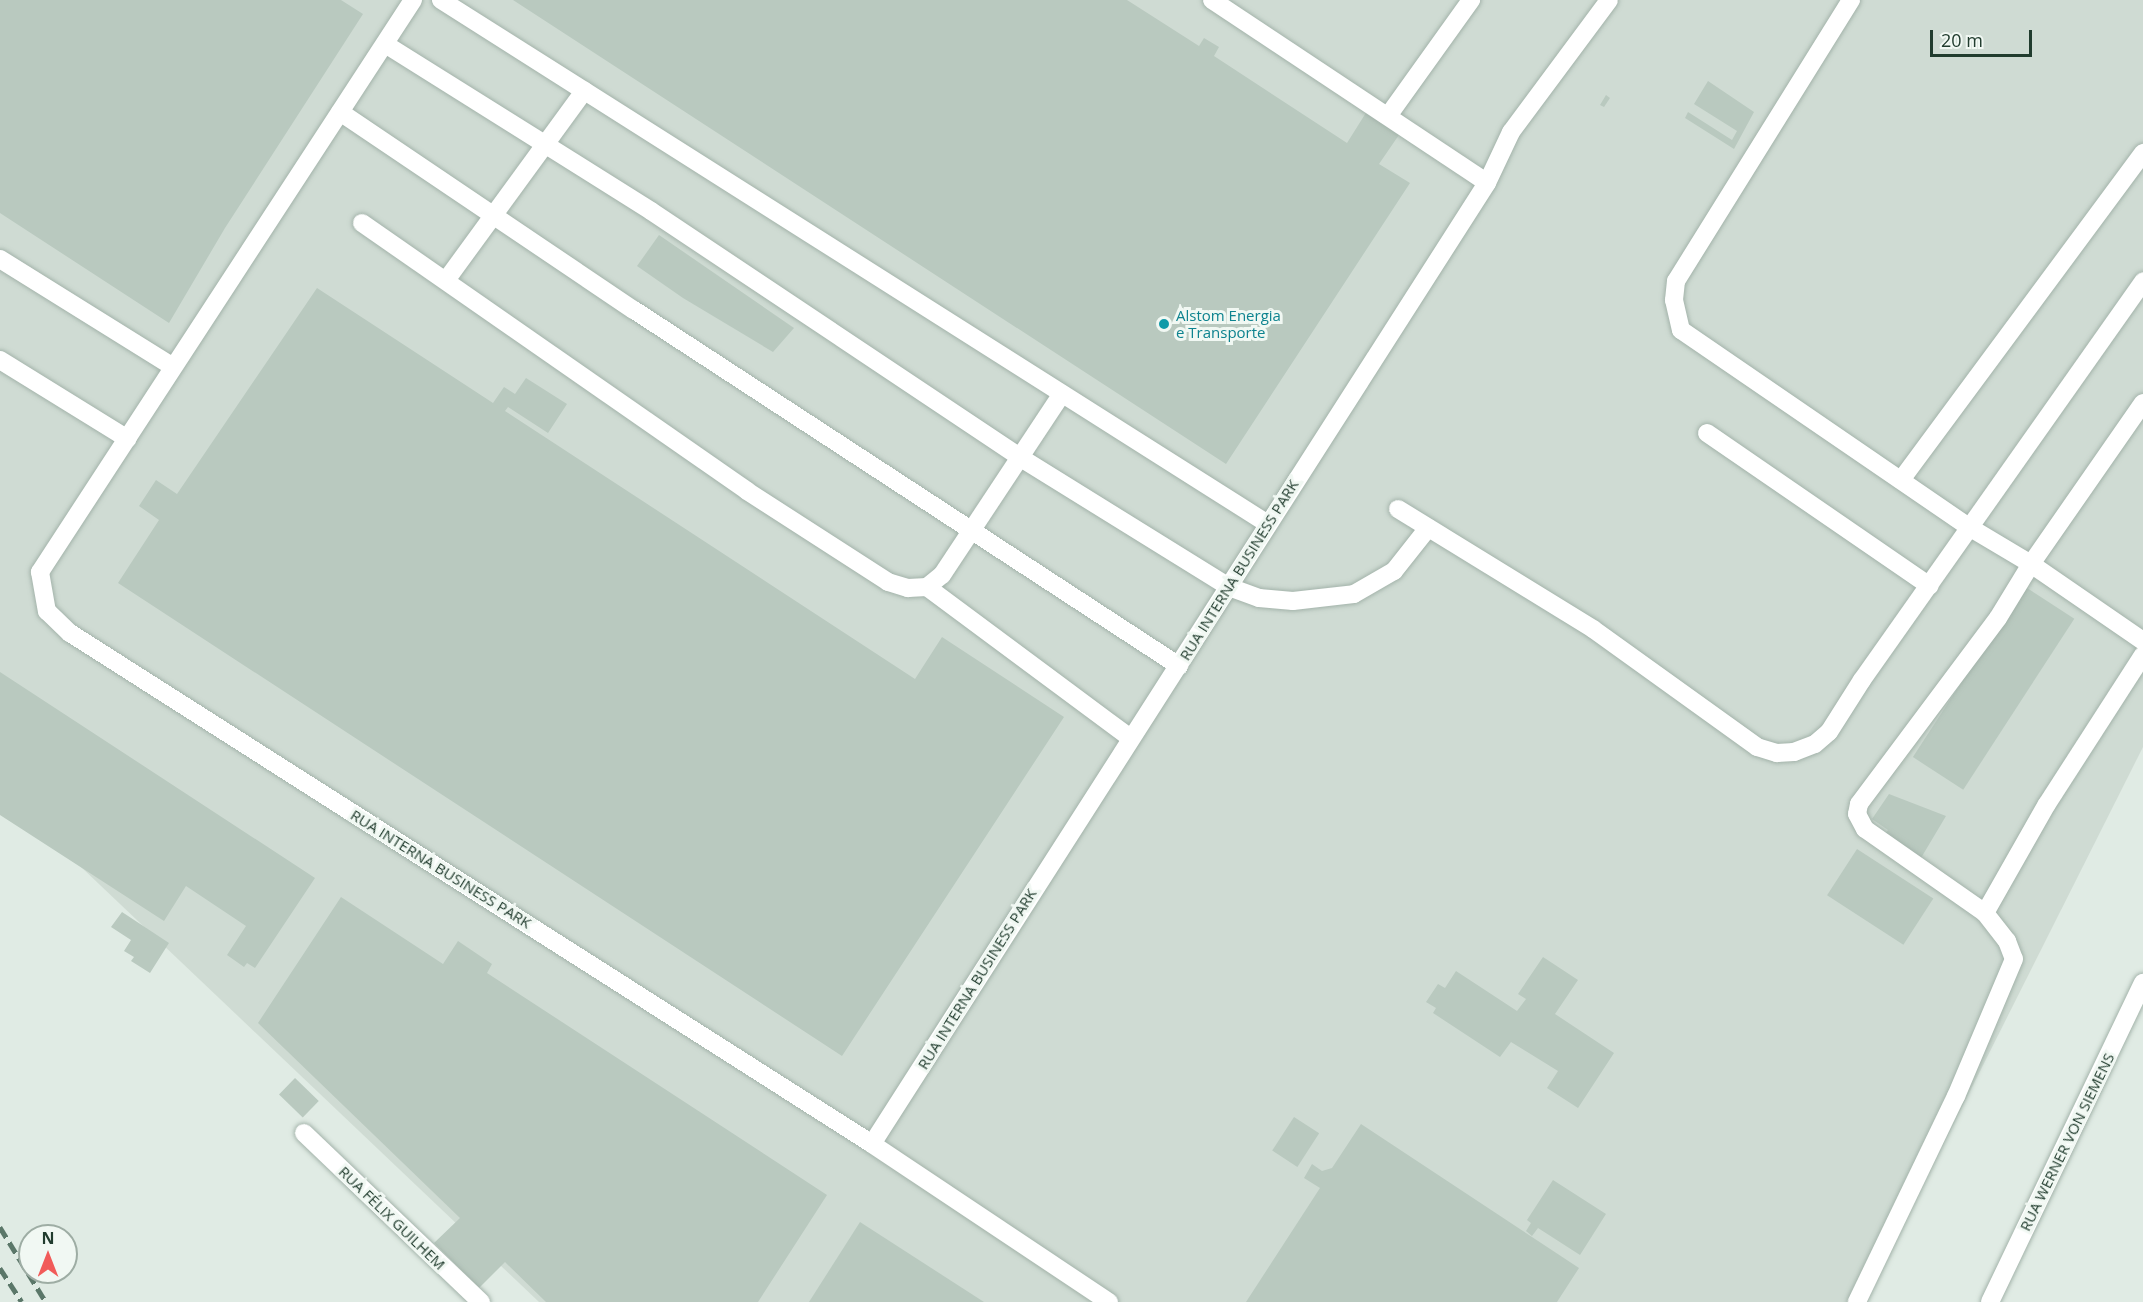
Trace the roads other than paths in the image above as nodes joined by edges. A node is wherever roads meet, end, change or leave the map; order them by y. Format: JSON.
{"nodes":[{"id":1,"x":413,"y":0,"type":"edge"},
{"id":2,"x":441,"y":0,"type":"edge"},
{"id":3,"x":1212,"y":0,"type":"edge"},
{"id":4,"x":1471,"y":0,"type":"edge"},
{"id":5,"x":1609,"y":0,"type":"edge"},
{"id":6,"x":1851,"y":0,"type":"edge"},
{"id":7,"x":385,"y":44,"type":"junction"},
{"id":8,"x":584,"y":92,"type":"junction"},
{"id":9,"x":340,"y":112,"type":"junction"},
{"id":10,"x":1388,"y":116,"type":"junction"},
{"id":11,"x":544,"y":144,"type":"junction"},
{"id":12,"x":2143,"y":153,"type":"edge"},
{"id":13,"x":1487,"y":183,"type":"junction"},
{"id":14,"x":493,"y":212,"type":"junction"},
{"id":15,"x":362,"y":223,"type":"dead end"},
{"id":16,"x":0,"y":259,"type":"edge"},
{"id":17,"x":447,"y":279,"type":"junction"},
{"id":18,"x":2143,"y":281,"type":"edge"},
{"id":19,"x":0,"y":360,"type":"edge"},
{"id":20,"x":171,"y":366,"type":"junction"},
{"id":21,"x":1062,"y":394,"type":"junction"},
{"id":22,"x":2143,"y":403,"type":"edge"},
{"id":23,"x":1707,"y":433,"type":"dead end"},
{"id":24,"x":128,"y":439,"type":"junction"},
{"id":25,"x":1021,"y":458,"type":"junction"},
{"id":26,"x":1902,"y":480,"type":"junction"},
{"id":27,"x":1398,"y":509,"type":"dead end"},
{"id":28,"x":1268,"y":525,"type":"junction"},
{"id":29,"x":1970,"y":527,"type":"junction"},
{"id":30,"x":1428,"y":528,"type":"junction"},
{"id":31,"x":973,"y":533,"type":"junction"},
{"id":32,"x":2031,"y":564,"type":"junction"},
{"id":33,"x":1930,"y":586,"type":"junction"},
{"id":34,"x":927,"y":587,"type":"junction"},
{"id":35,"x":1229,"y":587,"type":"junction"},
{"id":36,"x":2143,"y":641,"type":"edge"},
{"id":37,"x":2143,"y":656,"type":"edge"},
{"id":38,"x":1179,"y":666,"type":"junction"},
{"id":39,"x":1130,"y":738,"type":"junction"},
{"id":40,"x":1985,"y":913,"type":"junction"},
{"id":41,"x":2143,"y":982,"type":"edge"},
{"id":42,"x":304,"y":1133,"type":"dead end"},
{"id":43,"x":872,"y":1144,"type":"junction"},
{"id":44,"x":481,"y":1302,"type":"edge"},
{"id":45,"x":1109,"y":1302,"type":"edge"},
{"id":46,"x":1857,"y":1302,"type":"edge"},
{"id":47,"x":1990,"y":1302,"type":"edge"}],
"edges":[{"from":1,"to":7,"type":"street"},
{"from":2,"to":8,"type":"street"},
{"from":3,"to":10,"type":"street"},
{"from":4,"to":10,"type":"street"},
{"from":5,"to":13,"type":"street","name":"RUA INTERNA BUSINESS PARK"},
{"from":6,"to":26,"type":"street"},
{"from":7,"to":9,"type":"street"},
{"from":7,"to":11,"type":"street"},
{"from":8,"to":11,"type":"street"},
{"from":8,"to":21,"type":"street"},
{"from":9,"to":14,"type":"street"},
{"from":9,"to":20,"type":"street"},
{"from":10,"to":13,"type":"street"},
{"from":11,"to":14,"type":"street"},
{"from":11,"to":25,"type":"street"},
{"from":12,"to":26,"type":"street"},
{"from":13,"to":28,"type":"street","name":"RUA INTERNA BUSINESS PARK"},
{"from":14,"to":17,"type":"street"},
{"from":14,"to":31,"type":"street"},
{"from":15,"to":17,"type":"street"},
{"from":16,"to":20,"type":"street"},
{"from":17,"to":34,"type":"street"},
{"from":18,"to":29,"type":"street"},
{"from":19,"to":24,"type":"street"},
{"from":20,"to":24,"type":"street"},
{"from":21,"to":25,"type":"street"},
{"from":21,"to":28,"type":"street"},
{"from":22,"to":32,"type":"street"},
{"from":23,"to":33,"type":"street"},
{"from":24,"to":43,"type":"street","name":"RUA INTERNA BUSINESS PARK"},
{"from":25,"to":31,"type":"street"},
{"from":25,"to":35,"type":"street"},
{"from":26,"to":29,"type":"street"},
{"from":27,"to":30,"type":"street"},
{"from":28,"to":35,"type":"street","name":"RUA INTERNA BUSINESS PARK"},
{"from":29,"to":32,"type":"street"},
{"from":29,"to":33,"type":"street"},
{"from":30,"to":33,"type":"street"},
{"from":30,"to":35,"type":"street"},
{"from":31,"to":34,"type":"street"},
{"from":31,"to":38,"type":"street"},
{"from":32,"to":36,"type":"street"},
{"from":32,"to":40,"type":"street"},
{"from":34,"to":39,"type":"street"},
{"from":35,"to":38,"type":"street","name":"RUA INTERNA BUSINESS PARK"},
{"from":37,"to":40,"type":"street"},
{"from":38,"to":39,"type":"street","name":"RUA INTERNA BUSINESS PARK"},
{"from":39,"to":43,"type":"street","name":"RUA INTERNA BUSINESS PARK"},
{"from":40,"to":46,"type":"street"},
{"from":41,"to":47,"type":"street","name":"RUA WERNER VON SIEMENS"},
{"from":42,"to":44,"type":"street","name":"RUA FÉLIX GUILHEM"},
{"from":43,"to":45,"type":"street","name":"RUA INTERNA BUSINESS PARK"}]}
